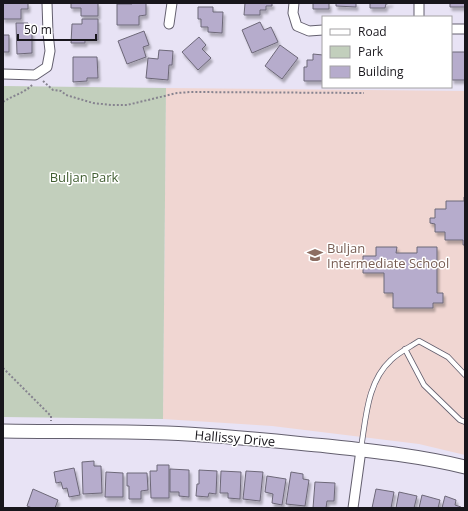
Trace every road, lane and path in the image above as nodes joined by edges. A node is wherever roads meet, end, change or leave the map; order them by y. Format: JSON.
{"nodes":[{"id":1,"x":47,"y":3,"type":"edge"},
{"id":2,"x":172,"y":3,"type":"edge"},
{"id":3,"x":294,"y":3,"type":"edge"},
{"id":4,"x":419,"y":3,"type":"edge"},
{"id":5,"x":419,"y":16,"type":"edge"},
{"id":6,"x":169,"y":24,"type":"dead end"},
{"id":7,"x":452,"y":29,"type":"edge"},
{"id":8,"x":465,"y":29,"type":"edge"},
{"id":9,"x":322,"y":30,"type":"edge"},
{"id":10,"x":3,"y":74,"type":"edge"},
{"id":11,"x":35,"y":75,"type":"junction"},
{"id":12,"x":364,"y":94,"type":"dead end"},
{"id":13,"x":3,"y":102,"type":"edge"},
{"id":14,"x":405,"y":349,"type":"junction"},
{"id":15,"x":3,"y":368,"type":"edge"},
{"id":16,"x":465,"y":375,"type":"edge"},
{"id":17,"x":465,"y":422,"type":"edge"},
{"id":18,"x":3,"y":431,"type":"edge"},
{"id":19,"x":51,"y":432,"type":"junction"},
{"id":20,"x":360,"y":450,"type":"junction"},
{"id":21,"x":465,"y":467,"type":"edge"},
{"id":22,"x":353,"y":508,"type":"edge"}],
"edges":[{"from":1,"to":11,"type":"street"},
{"from":2,"to":6,"type":"street"},
{"from":3,"to":9,"type":"street"},
{"from":4,"to":5,"type":"street"},
{"from":7,"to":8,"type":"street"},
{"from":10,"to":11,"type":"street"},
{"from":11,"to":12,"type":"path"},
{"from":11,"to":13,"type":"path"},
{"from":14,"to":16,"type":"lane"},
{"from":14,"to":17,"type":"lane"},
{"from":14,"to":20,"type":"lane"},
{"from":15,"to":19,"type":"path"},
{"from":18,"to":19,"type":"street","name":"Hallissy Drive"},
{"from":19,"to":20,"type":"street","name":"Hallissy Drive"},
{"from":20,"to":21,"type":"street","name":"Hallissy Drive"},
{"from":20,"to":22,"type":"street"}]}
